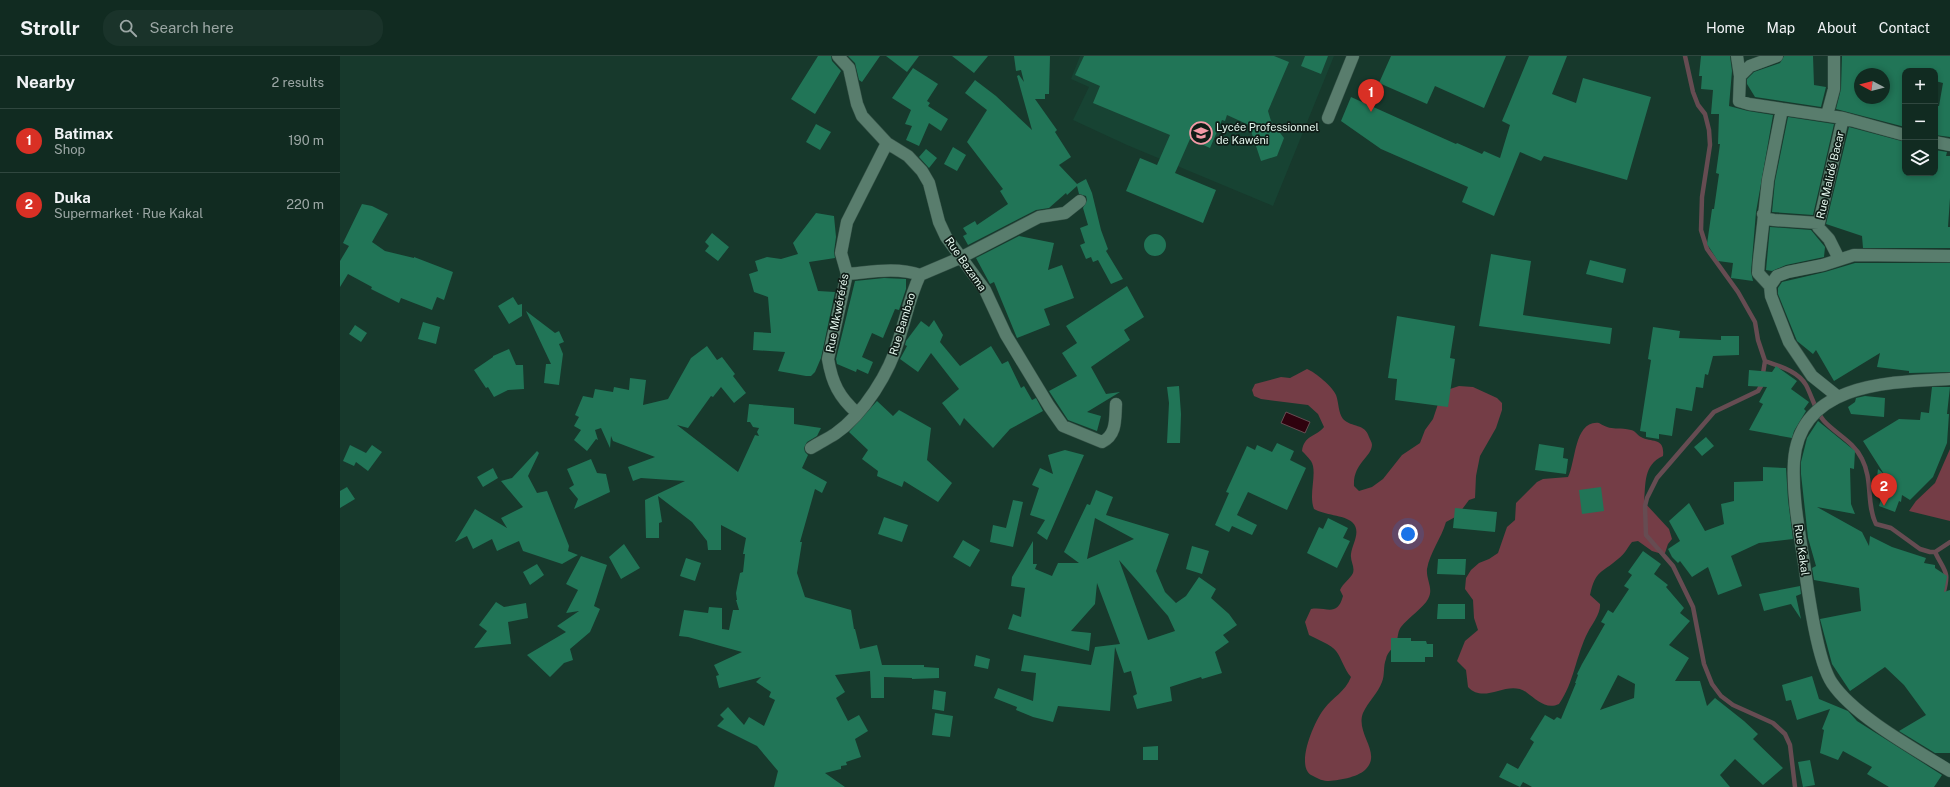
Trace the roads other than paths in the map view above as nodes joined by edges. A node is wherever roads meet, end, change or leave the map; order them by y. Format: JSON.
{"nodes":[{"id":1,"x":838,"y":56,"type":"edge"},
{"id":2,"x":1353,"y":56,"type":"edge"},
{"id":3,"x":1737,"y":56,"type":"edge"},
{"id":4,"x":1777,"y":56,"type":"edge"},
{"id":5,"x":1834,"y":56,"type":"edge"},
{"id":6,"x":1740,"y":76,"type":"junction"},
{"id":7,"x":1782,"y":109,"type":"junction"},
{"id":8,"x":1827,"y":115,"type":"junction"},
{"id":9,"x":1328,"y":118,"type":"dead end"},
{"id":10,"x":1843,"y":118,"type":"junction"},
{"id":11,"x":1902,"y":134,"type":"edge"},
{"id":12,"x":887,"y":143,"type":"junction"},
{"id":13,"x":1938,"y":143,"type":"edge"},
{"id":14,"x":1950,"y":145,"type":"edge"},
{"id":15,"x":1080,"y":201,"type":"dead end"},
{"id":16,"x":1763,"y":214,"type":"junction"},
{"id":17,"x":1819,"y":224,"type":"junction"},
{"id":18,"x":1950,"y":256,"type":"edge"},
{"id":19,"x":960,"y":258,"type":"junction"},
{"id":20,"x":1839,"y":259,"type":"junction"},
{"id":21,"x":847,"y":274,"type":"junction"},
{"id":22,"x":920,"y":275,"type":"junction"},
{"id":23,"x":1770,"y":286,"type":"junction"},
{"id":24,"x":1950,"y":379,"type":"edge"},
{"id":25,"x":1837,"y":396,"type":"junction"},
{"id":26,"x":1116,"y":404,"type":"dead end"},
{"id":27,"x":857,"y":413,"type":"junction"},
{"id":28,"x":811,"y":448,"type":"dead end"},
{"id":29,"x":1950,"y":771,"type":"edge"}],
"edges":[{"from":1,"to":12,"type":"street","name":"Rue Bazama"},
{"from":2,"to":9,"type":"street"},
{"from":3,"to":6,"type":"street"},
{"from":4,"to":6,"type":"street"},
{"from":5,"to":8,"type":"street"},
{"from":6,"to":7,"type":"street"},
{"from":7,"to":8,"type":"street"},
{"from":7,"to":16,"type":"street"},
{"from":8,"to":10,"type":"street"},
{"from":10,"to":11,"type":"street"},
{"from":10,"to":17,"type":"street","name":"Rue Malidé Bacar"},
{"from":12,"to":19,"type":"street","name":"Rue Bazama"},
{"from":12,"to":21,"type":"street","name":"Rue Mkwérérés"},
{"from":13,"to":14,"type":"street"},
{"from":15,"to":19,"type":"street"},
{"from":16,"to":17,"type":"street"},
{"from":16,"to":23,"type":"street"},
{"from":17,"to":20,"type":"street","name":"Rue Malidé Bacar"},
{"from":18,"to":20,"type":"street"},
{"from":19,"to":22,"type":"street"},
{"from":19,"to":26,"type":"street","name":"Rue Bazama"},
{"from":20,"to":23,"type":"street"},
{"from":21,"to":22,"type":"street"},
{"from":21,"to":27,"type":"street","name":"Rue Mkwérérés"},
{"from":22,"to":27,"type":"street","name":"Rue Bambao"},
{"from":23,"to":25,"type":"street"},
{"from":24,"to":25,"type":"street","name":"Rue Kakal"},
{"from":25,"to":29,"type":"street","name":"Rue Kakal"},
{"from":27,"to":28,"type":"street","name":"Rue Bambao"}]}
